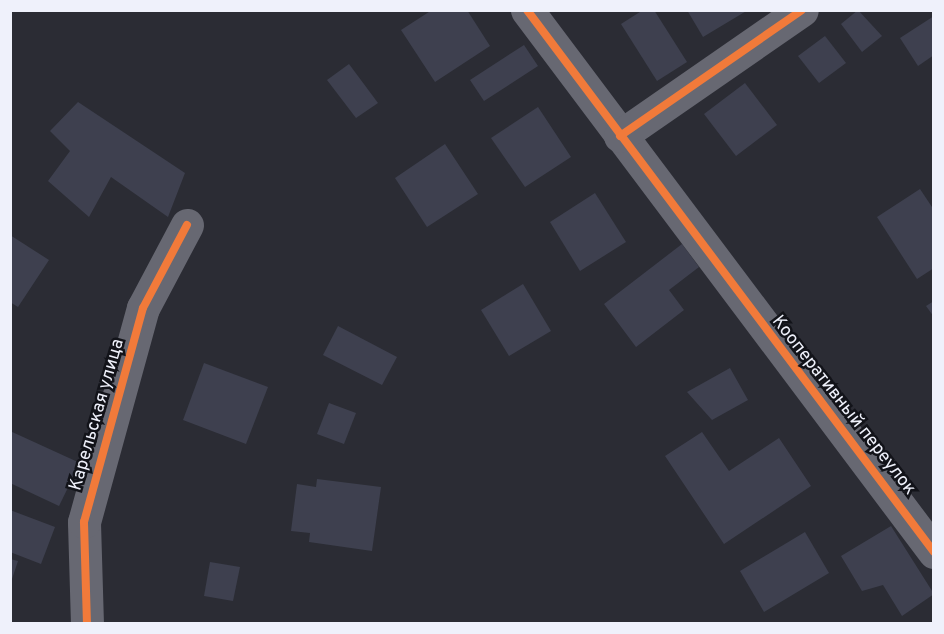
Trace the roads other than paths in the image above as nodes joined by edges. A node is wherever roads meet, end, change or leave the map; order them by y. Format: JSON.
{"nodes":[{"id":1,"x":527,"y":10,"type":"edge"},
{"id":2,"x":802,"y":10,"type":"edge"},
{"id":3,"x":620,"y":136,"type":"junction"},
{"id":4,"x":187,"y":225,"type":"dead end"},
{"id":5,"x":933,"y":552,"type":"edge"},
{"id":6,"x":87,"y":624,"type":"edge"}],
"edges":[{"from":1,"to":3,"type":"street","name":"Кооперативный переулок"},
{"from":2,"to":3,"type":"street"},
{"from":3,"to":5,"type":"street","name":"Кооперативный переулок"},
{"from":4,"to":6,"type":"street","name":"Карельская улица"}]}
